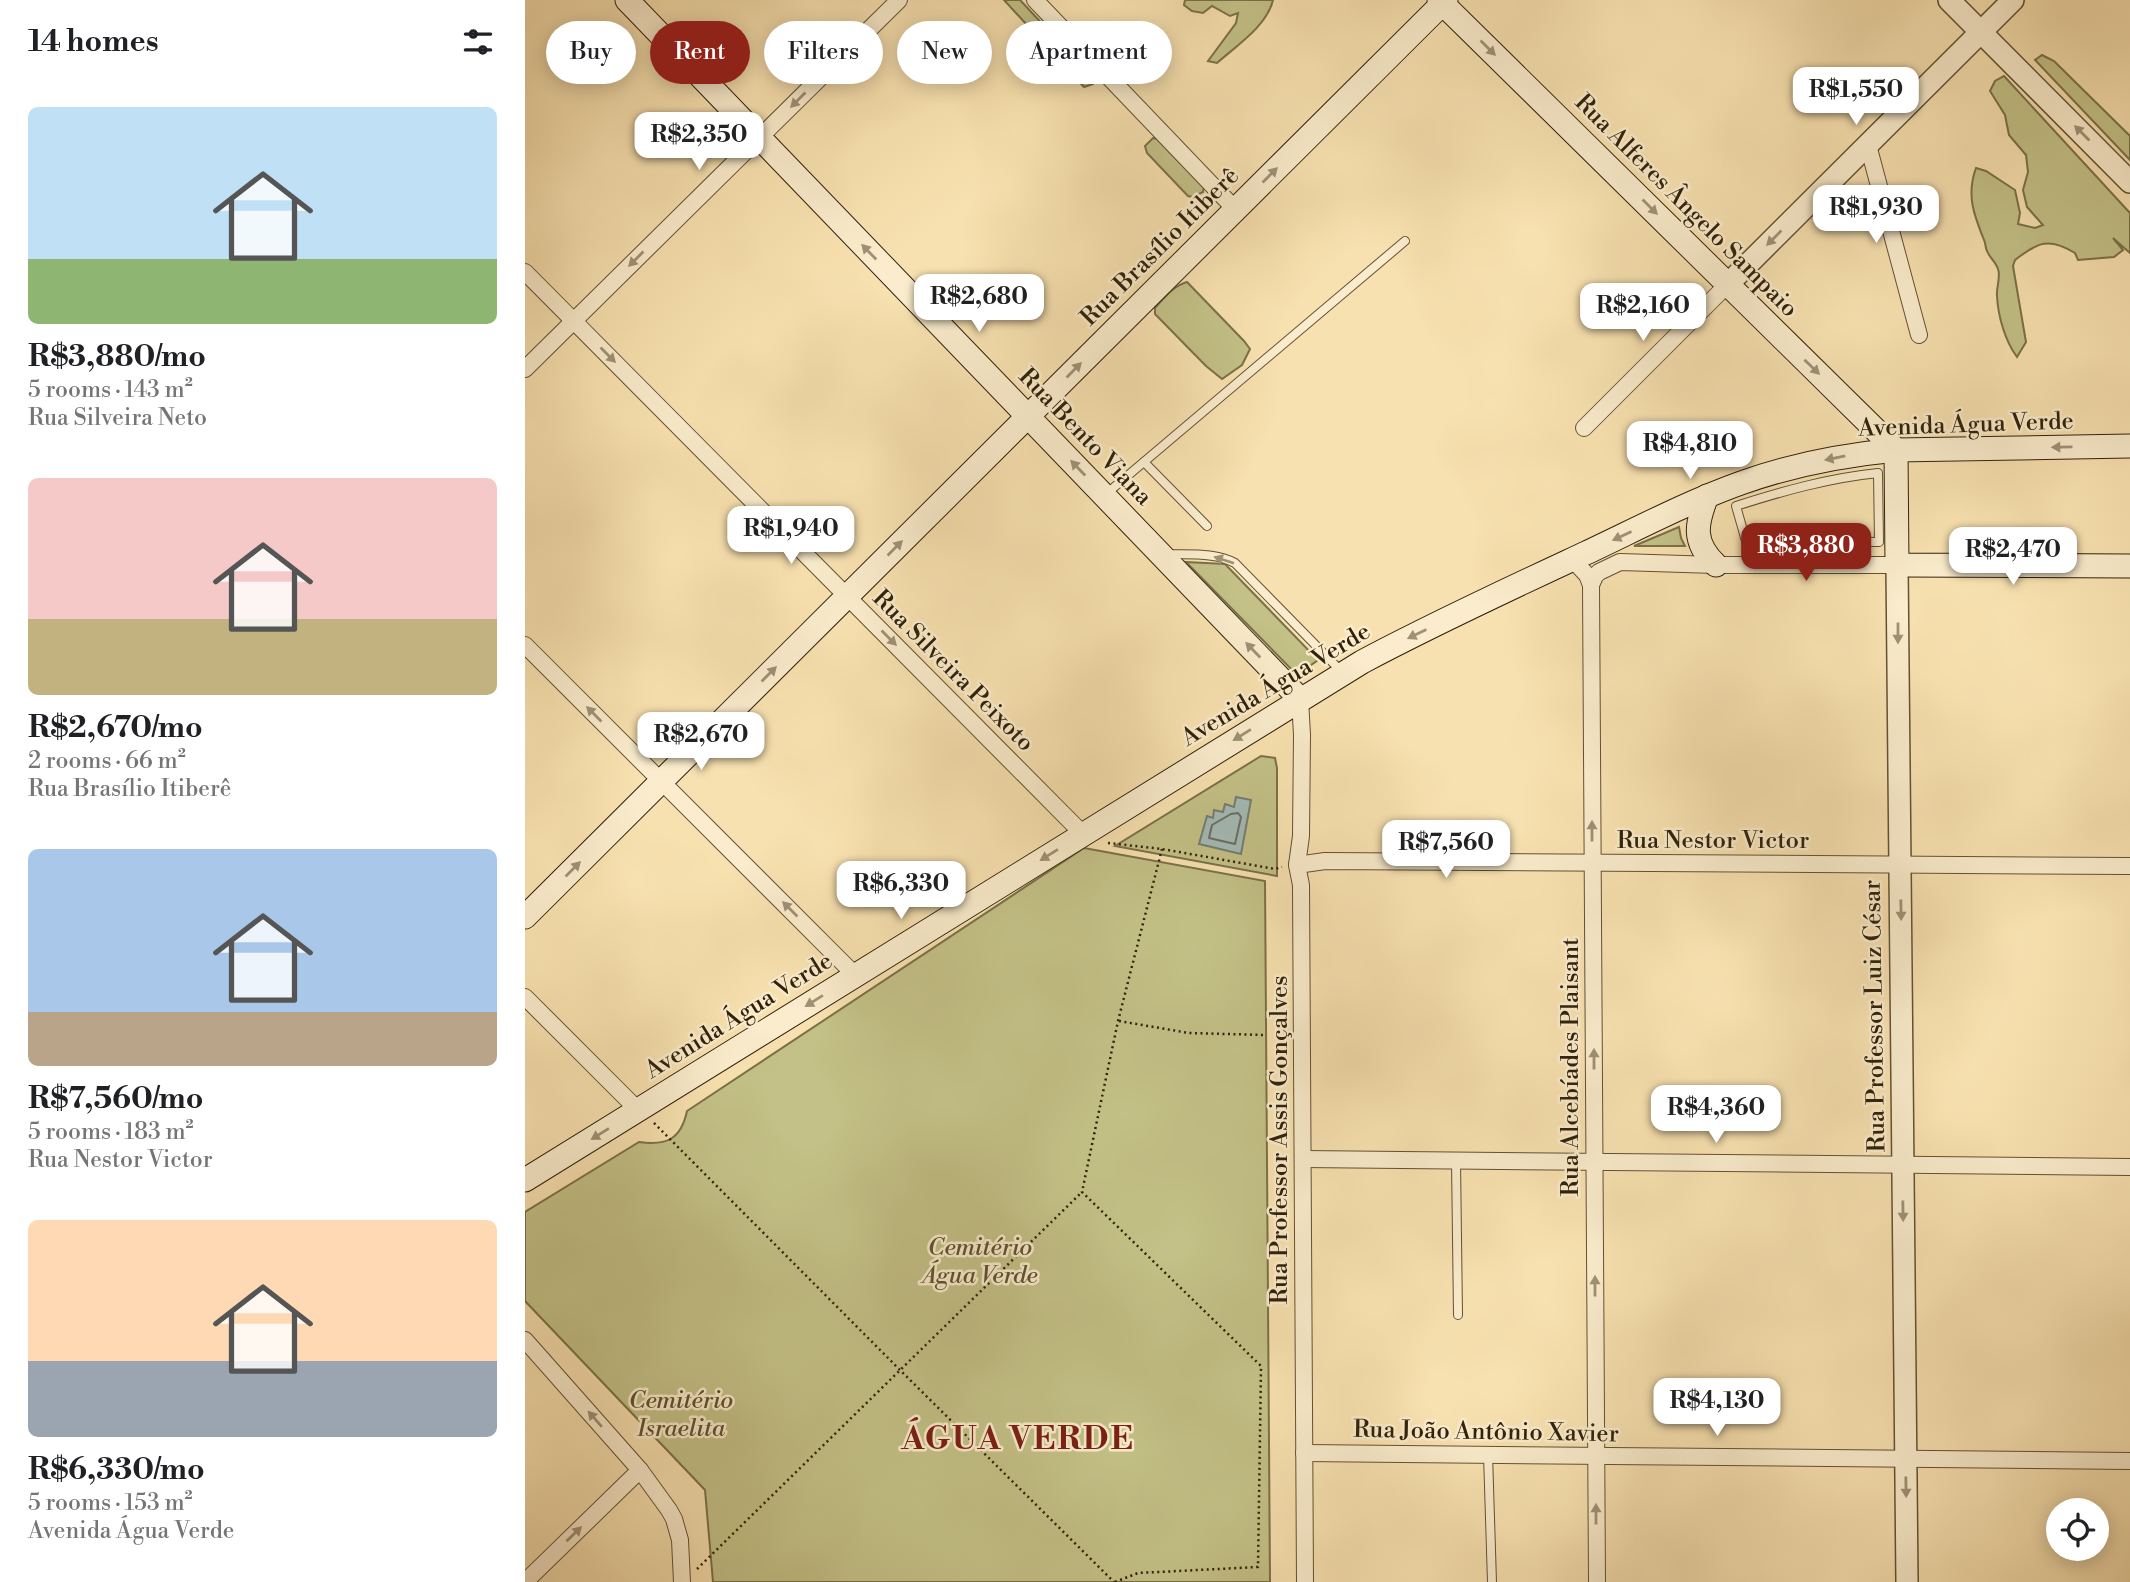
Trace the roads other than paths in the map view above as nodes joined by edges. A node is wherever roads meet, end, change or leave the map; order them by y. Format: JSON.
{"nodes":[{"id":1,"x":627,"y":0,"type":"edge"},
{"id":2,"x":899,"y":0,"type":"edge"},
{"id":3,"x":1035,"y":0,"type":"edge"},
{"id":4,"x":1949,"y":0,"type":"edge"},
{"id":5,"x":2013,"y":0,"type":"edge"},
{"id":6,"x":1442,"y":1,"type":"edge"},
{"id":7,"x":1981,"y":32,"type":"junction"},
{"id":8,"x":760,"y":138,"type":"junction"},
{"id":9,"x":1868,"y":145,"type":"junction"},
{"id":10,"x":2130,"y":182,"type":"edge"},
{"id":11,"x":1235,"y":209,"type":"junction"},
{"id":12,"x":1405,"y":241,"type":"dead end"},
{"id":13,"x":525,"y":272,"type":"edge"},
{"id":14,"x":1728,"y":284,"type":"junction"},
{"id":15,"x":574,"y":321,"type":"junction"},
{"id":16,"x":1919,"y":335,"type":"dead end"},
{"id":17,"x":525,"y":369,"type":"edge"},
{"id":18,"x":1028,"y":416,"type":"junction"},
{"id":19,"x":1584,"y":428,"type":"dead end"},
{"id":20,"x":2130,"y":446,"type":"edge"},
{"id":21,"x":1896,"y":450,"type":"junction"},
{"id":22,"x":1144,"y":462,"type":"junction"},
{"id":23,"x":1104,"y":495,"type":"junction"},
{"id":24,"x":1707,"y":496,"type":"junction"},
{"id":25,"x":1736,"y":506,"type":"joint"},
{"id":26,"x":1207,"y":526,"type":"dead end"},
{"id":27,"x":1161,"y":554,"type":"junction"},
{"id":28,"x":1572,"y":559,"type":"junction"},
{"id":29,"x":1716,"y":565,"type":"junction"},
{"id":30,"x":1897,"y":565,"type":"junction"},
{"id":31,"x":2130,"y":566,"type":"edge"},
{"id":32,"x":1591,"y":585,"type":"junction"},
{"id":33,"x":847,"y":596,"type":"junction"},
{"id":34,"x":525,"y":645,"type":"edge"},
{"id":35,"x":1343,"y":674,"type":"junction"},
{"id":36,"x":1300,"y":699,"type":"junction"},
{"id":37,"x":661,"y":781,"type":"junction"},
{"id":38,"x":1083,"y":834,"type":"junction"},
{"id":39,"x":1593,"y":863,"type":"junction"},
{"id":40,"x":1900,"y":864,"type":"junction"},
{"id":41,"x":1297,"y":865,"type":"junction"},
{"id":42,"x":2130,"y":866,"type":"edge"},
{"id":43,"x":525,"y":917,"type":"edge"},
{"id":44,"x":855,"y":975,"type":"junction"},
{"id":45,"x":525,"y":997,"type":"edge"},
{"id":46,"x":638,"y":1110,"type":"junction"},
{"id":47,"x":1303,"y":1160,"type":"junction"},
{"id":48,"x":1456,"y":1161,"type":"junction"},
{"id":49,"x":1594,"y":1162,"type":"junction"},
{"id":50,"x":1903,"y":1165,"type":"junction"},
{"id":51,"x":2130,"y":1167,"type":"edge"},
{"id":52,"x":525,"y":1180,"type":"edge"},
{"id":53,"x":1458,"y":1315,"type":"dead end"},
{"id":54,"x":525,"y":1340,"type":"edge"},
{"id":55,"x":1304,"y":1452,"type":"junction"},
{"id":56,"x":1488,"y":1454,"type":"junction"},
{"id":57,"x":1596,"y":1456,"type":"junction"},
{"id":58,"x":1906,"y":1459,"type":"junction"},
{"id":59,"x":2130,"y":1461,"type":"edge"},
{"id":60,"x":640,"y":1470,"type":"junction"},
{"id":61,"x":688,"y":1577,"type":"edge"},
{"id":62,"x":530,"y":1580,"type":"edge"},
{"id":63,"x":1305,"y":1582,"type":"edge"},
{"id":64,"x":1492,"y":1582,"type":"edge"},
{"id":65,"x":1597,"y":1582,"type":"edge"},
{"id":66,"x":1907,"y":1582,"type":"edge"}],
"edges":[{"from":1,"to":8,"type":"main road","name":"Rua Bento Viana"},
{"from":2,"to":8,"type":"street","one_way":true},
{"from":3,"to":11,"type":"street"},
{"from":4,"to":7,"type":"street"},
{"from":5,"to":7,"type":"street"},
{"from":11,"to":6,"type":"main road","name":"Rua Brasílio Itiberê","one_way":true},
{"from":6,"to":14,"type":"main road","name":"Rua Alferes Ângelo Sampaio","one_way":true},
{"from":7,"to":9,"type":"street"},
{"from":10,"to":7,"type":"street","one_way":true},
{"from":8,"to":15,"type":"street","one_way":true},
{"from":18,"to":8,"type":"main road","name":"Rua Bento Viana","one_way":true},
{"from":9,"to":14,"type":"street","one_way":true},
{"from":9,"to":16,"type":"street"},
{"from":18,"to":11,"type":"main road","name":"Rua Brasílio Itiberê","one_way":true},
{"from":12,"to":22,"type":"lane"},
{"from":13,"to":15,"type":"street","name":"Rua Silveira Peixoto"},
{"from":14,"to":19,"type":"street"},
{"from":14,"to":21,"type":"main road","name":"Rua Alferes Ângelo Sampaio","one_way":true},
{"from":15,"to":17,"type":"street"},
{"from":15,"to":33,"type":"street","name":"Rua Silveira Peixoto","one_way":true},
{"from":23,"to":18,"type":"main road","name":"Rua Bento Viana","one_way":true},
{"from":33,"to":18,"type":"main road","name":"Rua Brasílio Itiberê","one_way":true},
{"from":20,"to":21,"type":"main road","name":"Avenida Água Verde","one_way":true},
{"from":21,"to":24,"type":"main road","name":"Avenida Água Verde","one_way":true},
{"from":21,"to":30,"type":"main road","name":"Rua Professor Luiz César"},
{"from":22,"to":23,"type":"lane"},
{"from":22,"to":26,"type":"lane"},
{"from":23,"to":27,"type":"main road","name":"Rua Bento Viana"},
{"from":24,"to":28,"type":"main road","name":"Avenida Água Verde","one_way":true},
{"from":24,"to":29,"type":"main road"},
{"from":25,"to":25,"type":"lane"},
{"from":35,"to":27,"type":"lane","one_way":true},
{"from":36,"to":27,"type":"main road","name":"Rua Bento Viana","one_way":true},
{"from":28,"to":32,"type":"street"},
{"from":28,"to":35,"type":"main road","name":"Avenida Água Verde","one_way":true},
{"from":29,"to":30,"type":"street"},
{"from":29,"to":32,"type":"street"},
{"from":30,"to":31,"type":"main road"},
{"from":30,"to":40,"type":"street","name":"Rua Professor Luiz César","one_way":true},
{"from":39,"to":32,"type":"street","name":"Rua Alcebíades Plaisant","one_way":true},
{"from":37,"to":33,"type":"main road","name":"Rua Brasílio Itiberê","one_way":true},
{"from":33,"to":38,"type":"street","name":"Rua Silveira Peixoto","one_way":true},
{"from":37,"to":34,"type":"street","one_way":true},
{"from":35,"to":36,"type":"main road","name":"Avenida Água Verde"},
{"from":36,"to":38,"type":"main road","name":"Avenida Água Verde","one_way":true},
{"from":36,"to":41,"type":"street","name":"Rua Professor Assis Gonçalves"},
{"from":43,"to":37,"type":"main road","name":"Rua Brasílio Itiberê","one_way":true},
{"from":44,"to":37,"type":"street","one_way":true},
{"from":38,"to":44,"type":"main road","name":"Avenida Água Verde","one_way":true},
{"from":39,"to":40,"type":"street","name":"Rua Nestor Victor"},
{"from":39,"to":41,"type":"street","name":"Rua Nestor Victor"},
{"from":49,"to":39,"type":"street","name":"Rua Alcebíades Plaisant","one_way":true},
{"from":40,"to":42,"type":"street","name":"Rua Nestor Victor"},
{"from":40,"to":50,"type":"street","name":"Rua Professor Luiz César","one_way":true},
{"from":41,"to":47,"type":"street","name":"Rua Professor Assis Gonçalves"},
{"from":44,"to":46,"type":"main road","name":"Avenida Água Verde","one_way":true},
{"from":45,"to":46,"type":"street"},
{"from":46,"to":52,"type":"main road","name":"Avenida Água Verde","one_way":true},
{"from":47,"to":48,"type":"street"},
{"from":47,"to":55,"type":"street","name":"Rua Professor Assis Gonçalves"},
{"from":48,"to":49,"type":"street"},
{"from":48,"to":53,"type":"lane"},
{"from":49,"to":50,"type":"street"},
{"from":57,"to":49,"type":"street","name":"Rua Alcebíades Plaisant","one_way":true},
{"from":50,"to":51,"type":"street"},
{"from":50,"to":58,"type":"street","name":"Rua Professor Luiz César","one_way":true},
{"from":60,"to":54,"type":"street","one_way":true},
{"from":55,"to":56,"type":"street","name":"Rua João Antônio Xavier"},
{"from":55,"to":63,"type":"street","name":"Rua Professor Assis Gonçalves"},
{"from":56,"to":57,"type":"street","name":"Rua João Antônio Xavier"},
{"from":56,"to":64,"type":"lane"},
{"from":57,"to":58,"type":"street","name":"Rua João Antônio Xavier"},
{"from":65,"to":57,"type":"street","name":"Rua Alcebíades Plaisant","one_way":true},
{"from":58,"to":59,"type":"street","name":"Rua João Antônio Xavier"},
{"from":58,"to":66,"type":"street","name":"Rua Professor Luiz César","one_way":true},
{"from":60,"to":61,"type":"street"},
{"from":62,"to":60,"type":"street","one_way":true}]}
